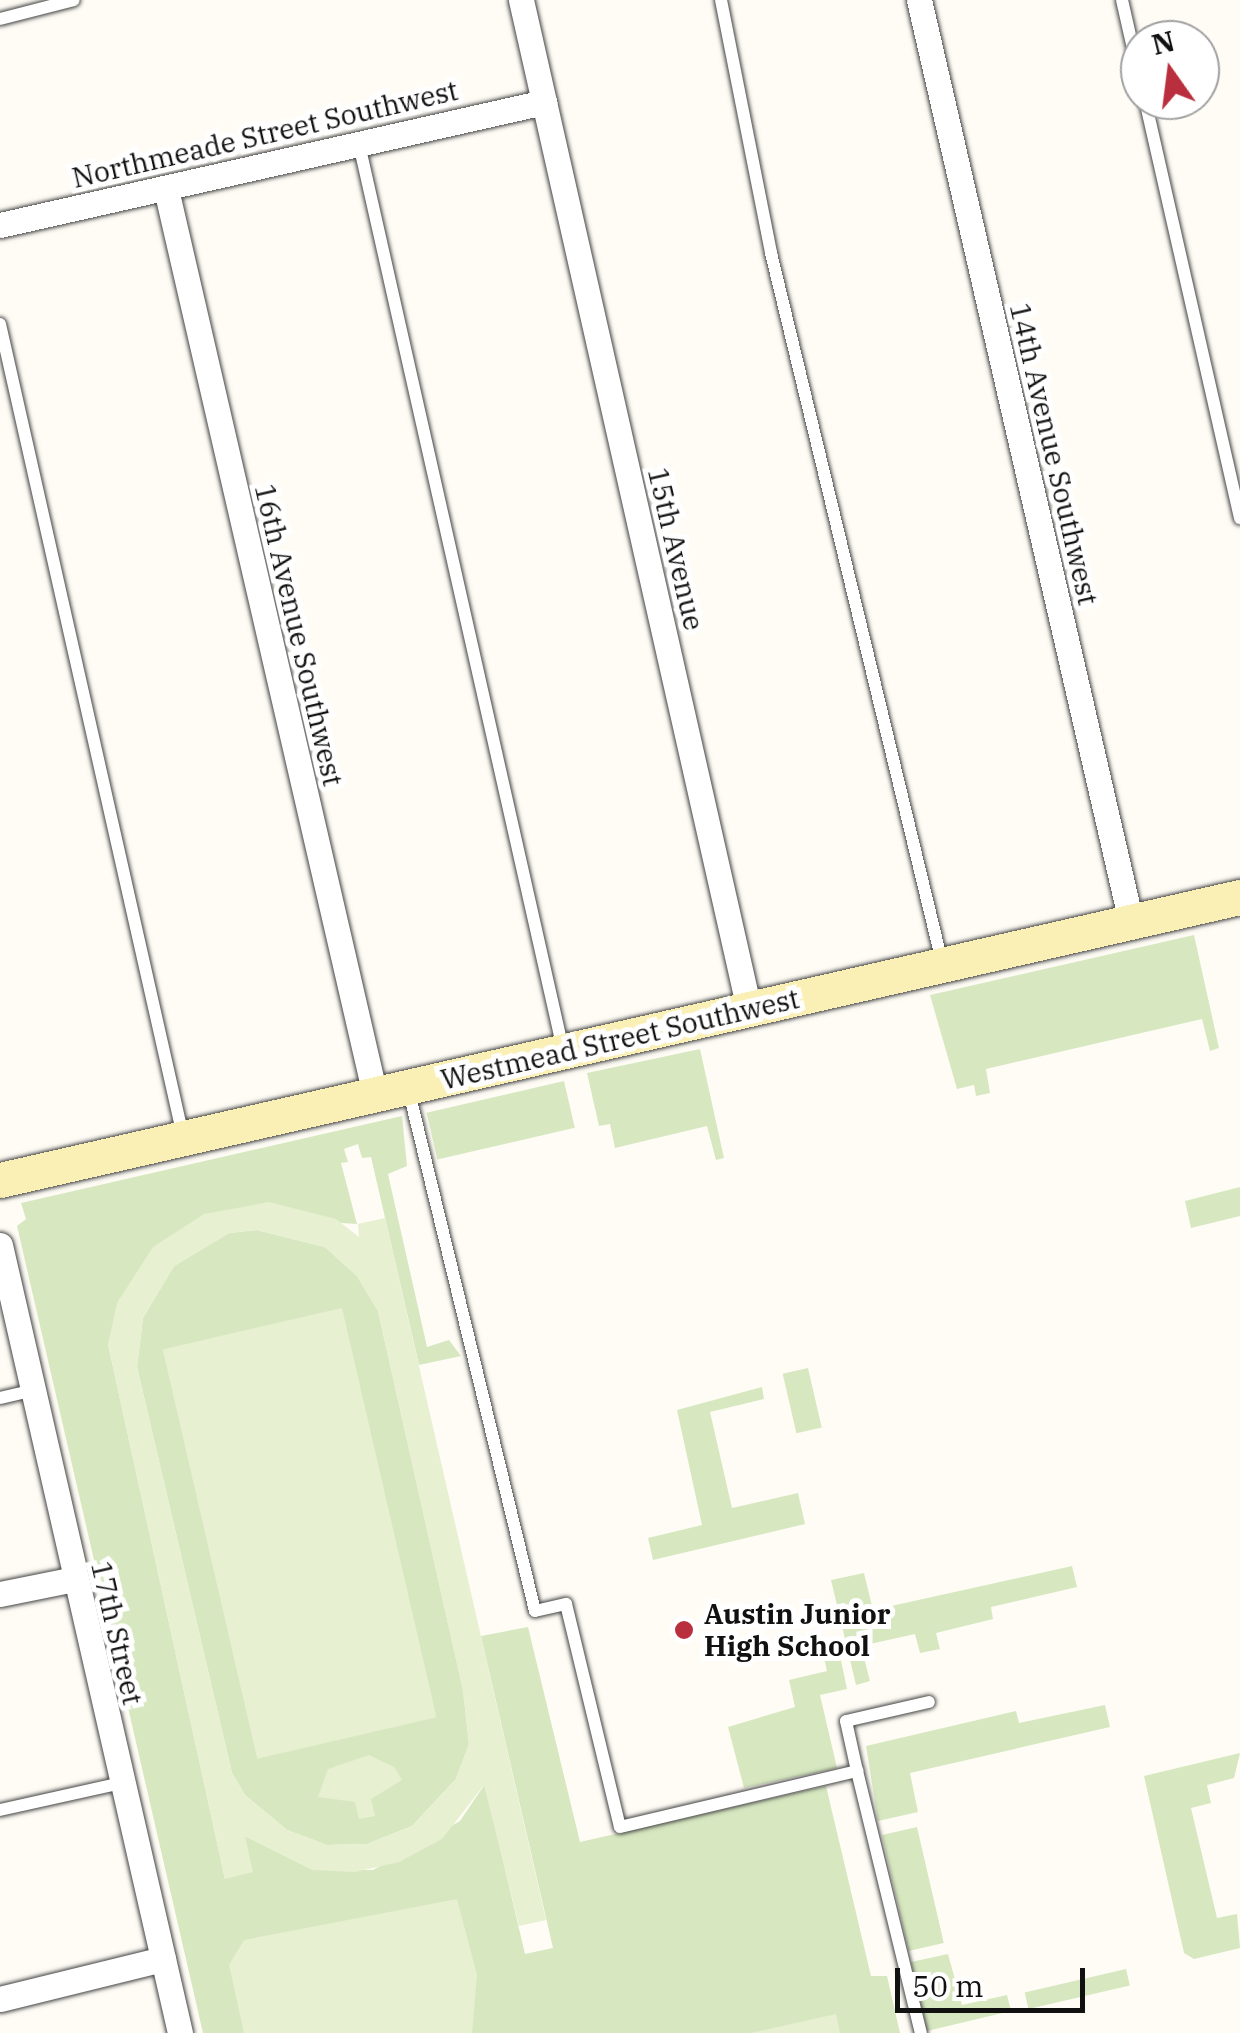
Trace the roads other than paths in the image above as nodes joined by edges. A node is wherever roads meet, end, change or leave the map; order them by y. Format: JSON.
{"nodes":[{"id":1,"x":74,"y":0,"type":"edge"},
{"id":2,"x":521,"y":0,"type":"edge"},
{"id":3,"x":721,"y":0,"type":"edge"},
{"id":4,"x":919,"y":0,"type":"edge"},
{"id":5,"x":0,"y":19,"type":"edge"},
{"id":6,"x":544,"y":102,"type":"junction"},
{"id":7,"x":1150,"y":120,"type":"edge"},
{"id":8,"x":358,"y":144,"type":"junction"},
{"id":9,"x":166,"y":188,"type":"junction"},
{"id":10,"x":0,"y":225,"type":"edge"},
{"id":11,"x":0,"y":324,"type":"edge"},
{"id":12,"x":1240,"y":518,"type":"edge"},
{"id":13,"x":1240,"y":897,"type":"edge"},
{"id":14,"x":1131,"y":922,"type":"junction"},
{"id":15,"x":943,"y":965,"type":"junction"},
{"id":16,"x":750,"y":1009,"type":"junction"},
{"id":17,"x":564,"y":1052,"type":"junction"},
{"id":18,"x":391,"y":1091,"type":"junction"},
{"id":19,"x":184,"y":1138,"type":"junction"},
{"id":20,"x":0,"y":1180,"type":"edge"},
{"id":21,"x":0,"y":1246,"type":"edge"},
{"id":22,"x":32,"y":1391,"type":"junction"},
{"id":23,"x":0,"y":1398,"type":"edge"},
{"id":24,"x":75,"y":1579,"type":"junction"},
{"id":25,"x":0,"y":1594,"type":"edge"},
{"id":26,"x":929,"y":1702,"type":"dead end"},
{"id":27,"x":857,"y":1771,"type":"junction"},
{"id":28,"x":122,"y":1783,"type":"junction"},
{"id":29,"x":0,"y":1810,"type":"edge"},
{"id":30,"x":163,"y":1959,"type":"junction"},
{"id":31,"x":0,"y":2000,"type":"edge"},
{"id":32,"x":180,"y":2033,"type":"edge"},
{"id":33,"x":921,"y":2033,"type":"edge"}],
"edges":[{"from":1,"to":5,"type":"lane"},
{"from":2,"to":6,"type":"street","name":"15th Avenue"},
{"from":3,"to":15,"type":"lane"},
{"from":4,"to":14,"type":"street","name":"14th Avenue Southwest"},
{"from":6,"to":8,"type":"street","name":"Northmeade Street Southwest"},
{"from":6,"to":16,"type":"street","name":"15th Avenue"},
{"from":7,"to":12,"type":"lane"},
{"from":8,"to":9,"type":"street","name":"Northmeade Street Southwest"},
{"from":8,"to":17,"type":"lane"},
{"from":9,"to":10,"type":"street","name":"Northmeade Street Southwest"},
{"from":9,"to":18,"type":"street","name":"16th Avenue Southwest"},
{"from":11,"to":19,"type":"lane"},
{"from":13,"to":14,"type":"street","name":"Westmead Street Southwest"},
{"from":14,"to":15,"type":"street","name":"Westmead Street Southwest"},
{"from":15,"to":16,"type":"street","name":"Westmead Street Southwest"},
{"from":16,"to":17,"type":"street","name":"Westmead Street Southwest"},
{"from":17,"to":18,"type":"street","name":"Westmead Street Southwest"},
{"from":18,"to":19,"type":"street","name":"Westmead Street Southwest"},
{"from":18,"to":27,"type":"lane"},
{"from":19,"to":20,"type":"street","name":"Westmead Street Southwest"},
{"from":21,"to":22,"type":"street","name":"17th Street"},
{"from":22,"to":23,"type":"lane"},
{"from":22,"to":24,"type":"street","name":"17th Street"},
{"from":24,"to":25,"type":"street"},
{"from":24,"to":28,"type":"street","name":"17th Street"},
{"from":26,"to":27,"type":"lane"},
{"from":27,"to":33,"type":"lane"},
{"from":28,"to":29,"type":"lane"},
{"from":28,"to":30,"type":"street","name":"17th Street"},
{"from":30,"to":31,"type":"street"},
{"from":30,"to":32,"type":"street","name":"17th Street"}]}
